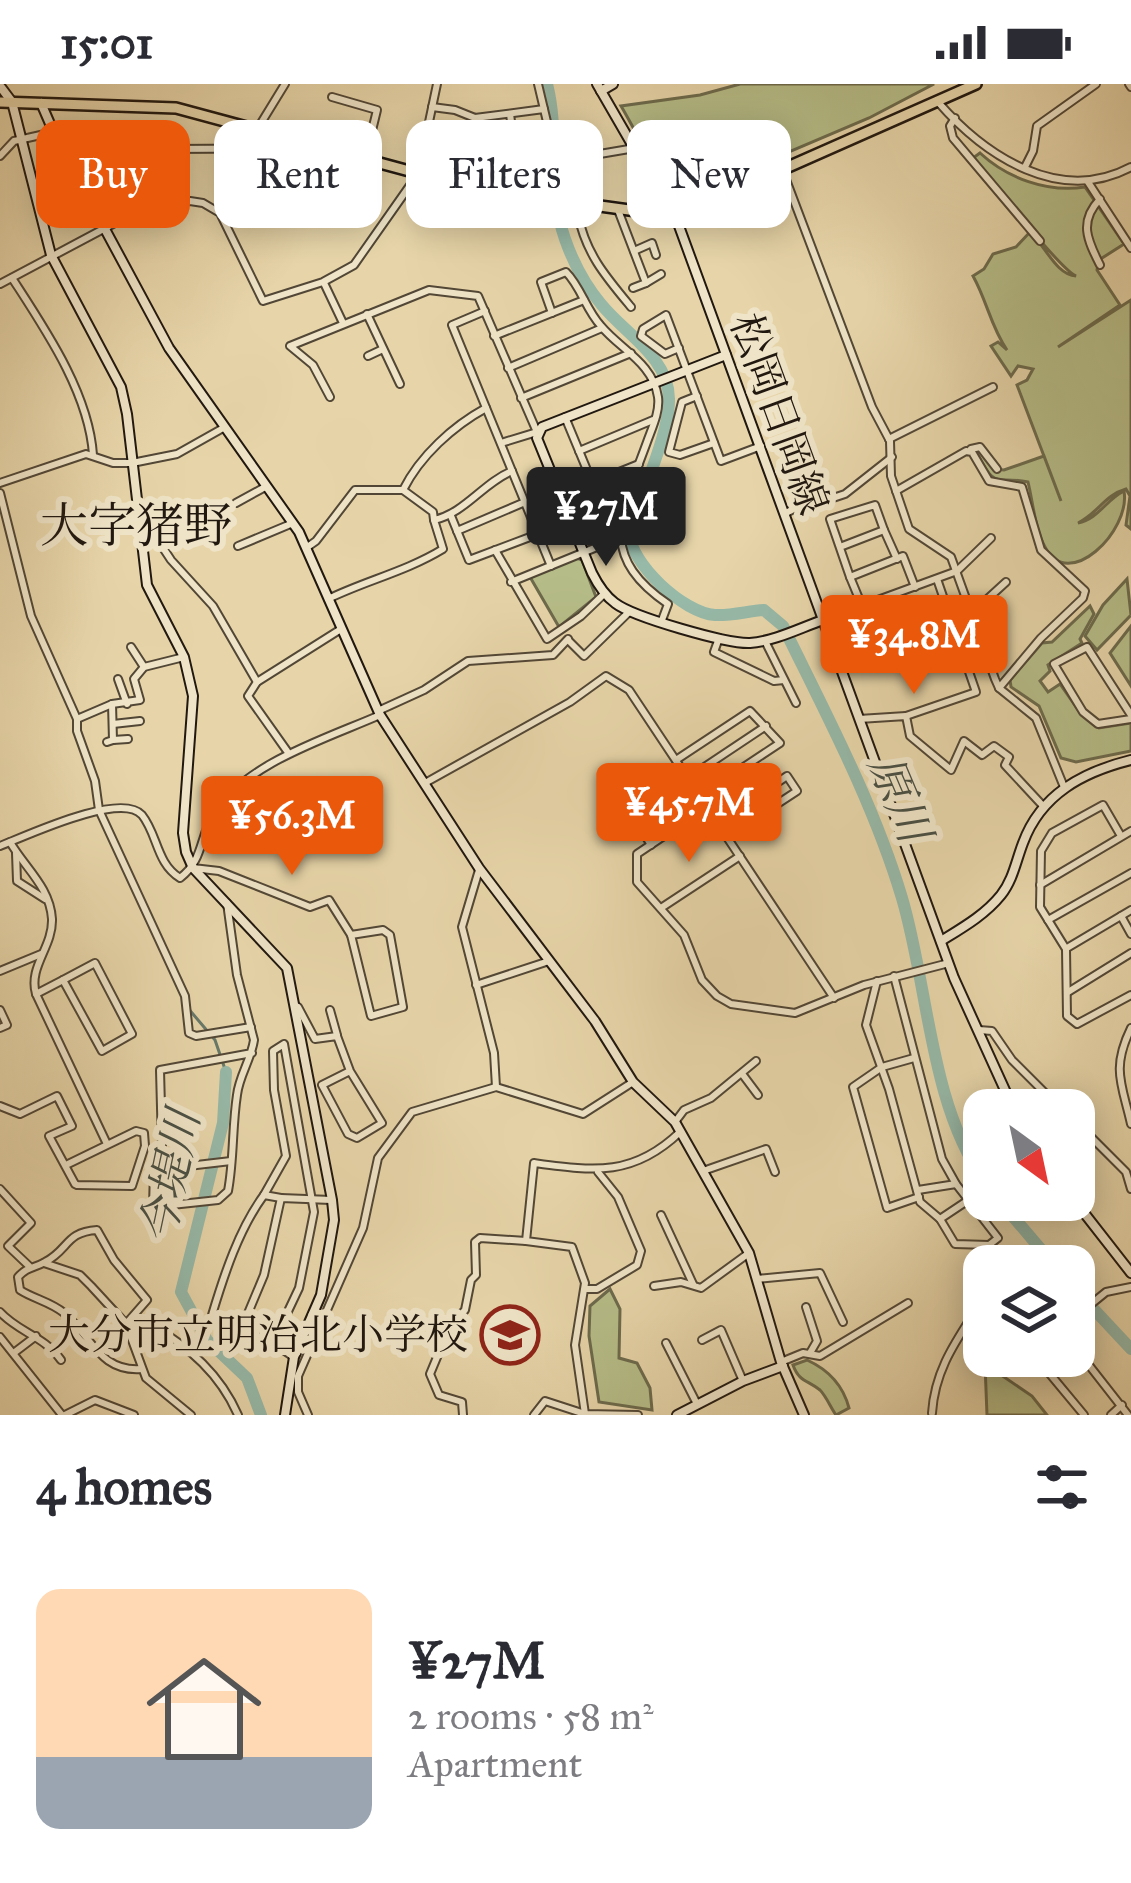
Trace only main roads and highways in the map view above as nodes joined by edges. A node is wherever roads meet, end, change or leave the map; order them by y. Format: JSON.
{"nodes":[{"id":1,"x":976,"y":84,"type":"edge"},
{"id":2,"x":6,"y":102,"type":"edge"}],
"edges":[{"from":1,"to":2,"type":"main road"}]}
